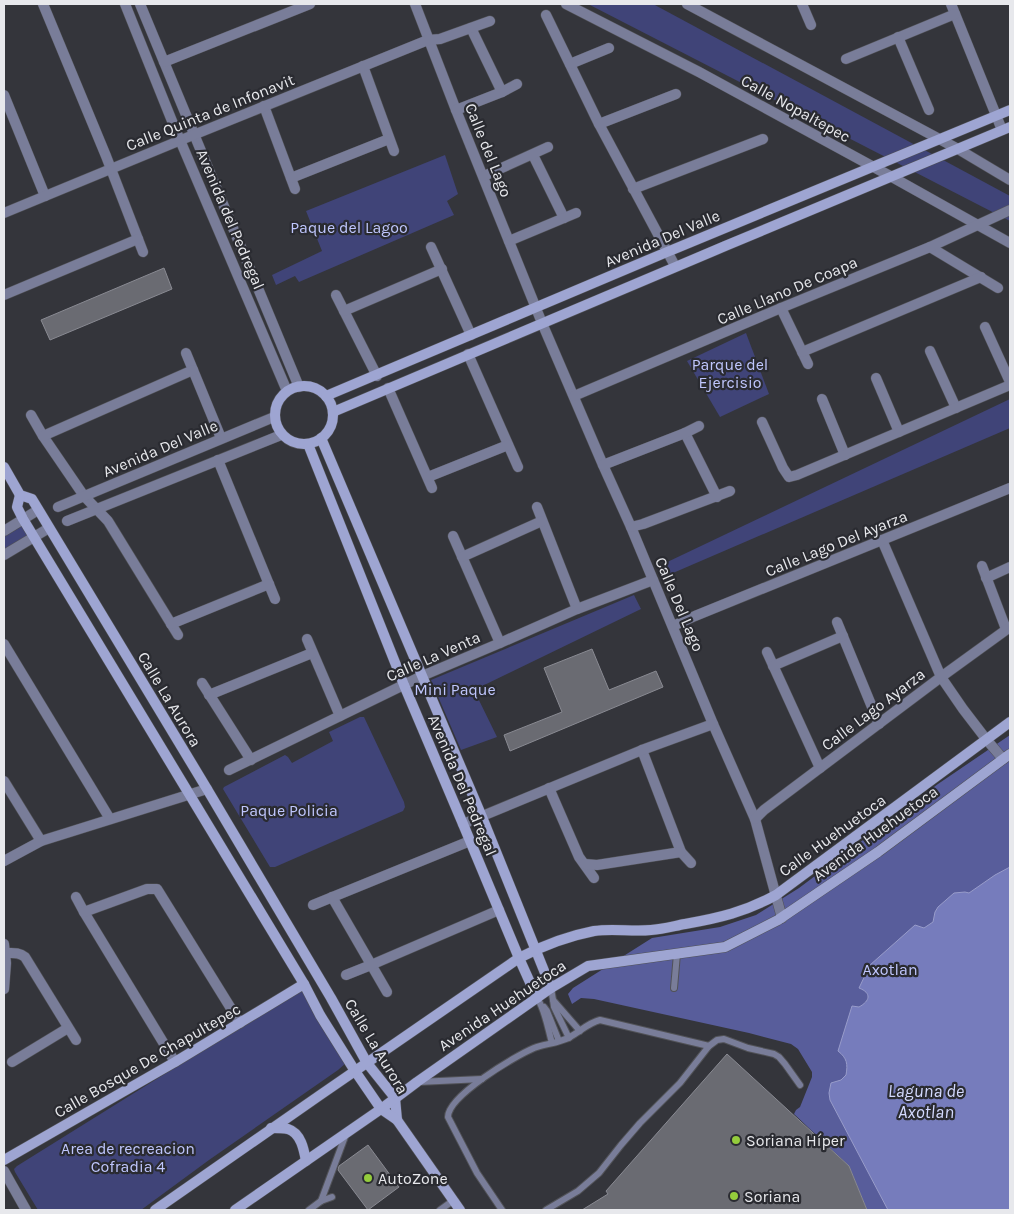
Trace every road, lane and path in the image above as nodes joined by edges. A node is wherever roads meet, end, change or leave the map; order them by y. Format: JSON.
{"nodes":[{"id":1,"x":42,"y":4,"type":"edge"},
{"id":2,"x":125,"y":4,"type":"edge"},
{"id":3,"x":140,"y":4,"type":"edge"},
{"id":4,"x":310,"y":4,"type":"edge"},
{"id":5,"x":415,"y":4,"type":"edge"},
{"id":6,"x":566,"y":4,"type":"edge"},
{"id":7,"x":687,"y":4,"type":"edge"},
{"id":8,"x":802,"y":4,"type":"edge"},
{"id":9,"x":953,"y":9,"type":"edge"},
{"id":10,"x":546,"y":15,"type":"dead end"},
{"id":11,"x":490,"y":22,"type":"dead end"},
{"id":12,"x":811,"y":25,"type":"dead end"},
{"id":13,"x":471,"y":28,"type":"junction"},
{"id":14,"x":898,"y":38,"type":"junction"},
{"id":15,"x":428,"y":40,"type":"junction"},
{"id":16,"x":609,"y":48,"type":"dead end"},
{"id":17,"x":846,"y":59,"type":"dead end"},
{"id":18,"x":164,"y":62,"type":"junction"},
{"id":19,"x":570,"y":64,"type":"junction"},
{"id":20,"x":363,"y":66,"type":"junction"},
{"id":21,"x":517,"y":84,"type":"dead end"},
{"id":22,"x":502,"y":92,"type":"junction"},
{"id":23,"x":4,"y":94,"type":"edge"},
{"id":24,"x":676,"y":94,"type":"dead end"},
{"id":25,"x":264,"y":106,"type":"junction"},
{"id":26,"x":456,"y":110,"type":"junction"},
{"id":27,"x":929,"y":110,"type":"dead end"},
{"id":28,"x":1010,"y":110,"type":"edge"},
{"id":29,"x":996,"y":116,"type":"junction"},
{"id":30,"x":599,"y":124,"type":"junction"},
{"id":31,"x":1006,"y":129,"type":"edge"},
{"id":32,"x":194,"y":134,"type":"junction"},
{"id":33,"x":389,"y":139,"type":"junction"},
{"id":34,"x":763,"y":139,"type":"dead end"},
{"id":35,"x":939,"y":139,"type":"junction"},
{"id":36,"x":181,"y":140,"type":"junction"},
{"id":37,"x":548,"y":147,"type":"dead end"},
{"id":38,"x":958,"y":149,"type":"junction"},
{"id":39,"x":394,"y":151,"type":"dead end"},
{"id":40,"x":533,"y":155,"type":"junction"},
{"id":41,"x":873,"y":167,"type":"junction"},
{"id":42,"x":111,"y":169,"type":"junction"},
{"id":43,"x":484,"y":176,"type":"junction"},
{"id":44,"x":892,"y":177,"type":"junction"},
{"id":45,"x":291,"y":178,"type":"junction"},
{"id":46,"x":1010,"y":180,"type":"edge"},
{"id":47,"x":295,"y":189,"type":"dead end"},
{"id":48,"x":633,"y":189,"type":"junction"},
{"id":49,"x":45,"y":196,"type":"junction"},
{"id":50,"x":1010,"y":210,"type":"edge"},
{"id":51,"x":576,"y":213,"type":"dead end"},
{"id":52,"x":4,"y":214,"type":"edge"},
{"id":53,"x":564,"y":218,"type":"junction"},
{"id":54,"x":977,"y":225,"type":"junction"},
{"id":55,"x":138,"y":239,"type":"junction"},
{"id":56,"x":509,"y":241,"type":"junction"},
{"id":57,"x":1010,"y":243,"type":"edge"},
{"id":58,"x":431,"y":247,"type":"dead end"},
{"id":59,"x":930,"y":247,"type":"junction"},
{"id":60,"x":143,"y":252,"type":"dead end"},
{"id":61,"x":667,"y":252,"type":"junction"},
{"id":62,"x":675,"y":266,"type":"junction"},
{"id":63,"x":442,"y":269,"type":"junction"},
{"id":64,"x":981,"y":277,"type":"junction"},
{"id":65,"x":998,"y":288,"type":"dead end"},
{"id":66,"x":4,"y":295,"type":"edge"},
{"id":67,"x":336,"y":295,"type":"dead end"},
{"id":68,"x":536,"y":307,"type":"junction"},
{"id":69,"x":781,"y":308,"type":"junction"},
{"id":70,"x":344,"y":310,"type":"junction"},
{"id":71,"x":542,"y":323,"type":"junction"},
{"id":72,"x":985,"y":328,"type":"dead end"},
{"id":73,"x":471,"y":335,"type":"junction"},
{"id":74,"x":930,"y":351,"type":"dead end"},
{"id":75,"x":186,"y":352,"type":"dead end"},
{"id":76,"x":802,"y":352,"type":"junction"},
{"id":77,"x":468,"y":354,"type":"junction"},
{"id":78,"x":808,"y":364,"type":"dead end"},
{"id":79,"x":194,"y":370,"type":"junction"},
{"id":80,"x":377,"y":376,"type":"junction"},
{"id":81,"x":876,"y":378,"type":"dead end"},
{"id":82,"x":1010,"y":384,"type":"edge"},
{"id":83,"x":299,"y":387,"type":"junction"},
{"id":84,"x":388,"y":388,"type":"junction"},
{"id":85,"x":288,"y":391,"type":"junction"},
{"id":86,"x":326,"y":396,"type":"junction"},
{"id":87,"x":574,"y":396,"type":"junction"},
{"id":88,"x":822,"y":399,"type":"dead end"},
{"id":89,"x":956,"y":408,"type":"junction"},
{"id":90,"x":333,"y":412,"type":"junction"},
{"id":91,"x":31,"y":415,"type":"dead end"},
{"id":92,"x":274,"y":417,"type":"junction"},
{"id":93,"x":762,"y":422,"type":"dead end"},
{"id":94,"x":699,"y":426,"type":"dead end"},
{"id":95,"x":899,"y":432,"type":"junction"},
{"id":96,"x":684,"y":433,"type":"junction"},
{"id":97,"x":281,"y":434,"type":"junction"},
{"id":98,"x":43,"y":436,"type":"junction"},
{"id":99,"x":221,"y":438,"type":"junction"},
{"id":100,"x":321,"y":438,"type":"junction"},
{"id":101,"x":308,"y":444,"type":"junction"},
{"id":102,"x":508,"y":445,"type":"junction"},
{"id":103,"x":845,"y":455,"type":"junction"},
{"id":104,"x":218,"y":460,"type":"junction"},
{"id":105,"x":603,"y":465,"type":"junction"},
{"id":106,"x":4,"y":467,"type":"edge"},
{"id":107,"x":518,"y":467,"type":"dead end"},
{"id":108,"x":428,"y":477,"type":"junction"},
{"id":109,"x":432,"y":488,"type":"dead end"},
{"id":110,"x":1010,"y":488,"type":"edge"},
{"id":111,"x":730,"y":491,"type":"dead end"},
{"id":112,"x":20,"y":495,"type":"junction"},
{"id":113,"x":84,"y":496,"type":"junction"},
{"id":114,"x":716,"y":497,"type":"junction"},
{"id":115,"x":58,"y":507,"type":"dead end"},
{"id":116,"x":537,"y":507,"type":"dead end"},
{"id":117,"x":97,"y":508,"type":"junction"},
{"id":118,"x":38,"y":510,"type":"junction"},
{"id":119,"x":23,"y":519,"type":"junction"},
{"id":120,"x":67,"y":521,"type":"dead end"},
{"id":121,"x":542,"y":521,"type":"junction"},
{"id":122,"x":631,"y":527,"type":"junction"},
{"id":123,"x":48,"y":528,"type":"junction"},
{"id":124,"x":4,"y":531,"type":"edge"},
{"id":125,"x":35,"y":536,"type":"junction"},
{"id":126,"x":453,"y":536,"type":"dead end"},
{"id":127,"x":882,"y":540,"type":"junction"},
{"id":128,"x":4,"y":555,"type":"edge"},
{"id":129,"x":462,"y":557,"type":"junction"},
{"id":130,"x":982,"y":566,"type":"dead end"},
{"id":131,"x":1010,"y":568,"type":"edge"},
{"id":132,"x":986,"y":578,"type":"junction"},
{"id":133,"x":653,"y":580,"type":"junction"},
{"id":134,"x":270,"y":584,"type":"junction"},
{"id":135,"x":275,"y":599,"type":"dead end"},
{"id":136,"x":577,"y":609,"type":"junction"},
{"id":137,"x":837,"y":622,"type":"dead end"},
{"id":138,"x":171,"y":624,"type":"junction"},
{"id":139,"x":673,"y":626,"type":"junction"},
{"id":140,"x":1008,"y":628,"type":"edge"},
{"id":141,"x":178,"y":635,"type":"dead end"},
{"id":142,"x":843,"y":636,"type":"junction"},
{"id":143,"x":307,"y":639,"type":"dead end"},
{"id":144,"x":500,"y":643,"type":"junction"},
{"id":145,"x":4,"y":644,"type":"edge"},
{"id":146,"x":767,"y":652,"type":"dead end"},
{"id":147,"x":312,"y":653,"type":"junction"},
{"id":148,"x":773,"y":666,"type":"junction"},
{"id":149,"x":422,"y":676,"type":"junction"},
{"id":150,"x":941,"y":677,"type":"junction"},
{"id":151,"x":202,"y":683,"type":"dead end"},
{"id":152,"x":404,"y":685,"type":"junction"},
{"id":153,"x":209,"y":695,"type":"junction"},
{"id":154,"x":340,"y":716,"type":"junction"},
{"id":155,"x":1010,"y":722,"type":"edge"},
{"id":156,"x":713,"y":724,"type":"junction"},
{"id":157,"x":878,"y":724,"type":"junction"},
{"id":158,"x":986,"y":740,"type":"junction"},
{"id":159,"x":642,"y":750,"type":"junction"},
{"id":160,"x":1007,"y":756,"type":"edge"},
{"id":161,"x":251,"y":760,"type":"junction"},
{"id":162,"x":820,"y":768,"type":"junction"},
{"id":163,"x":229,"y":770,"type":"dead end"},
{"id":164,"x":4,"y":781,"type":"edge"},
{"id":165,"x":207,"y":788,"type":"junction"},
{"id":166,"x":549,"y":788,"type":"junction"},
{"id":167,"x":190,"y":794,"type":"junction"},
{"id":168,"x":482,"y":817,"type":"junction"},
{"id":169,"x":110,"y":819,"type":"junction"},
{"id":170,"x":755,"y":819,"type":"junction"},
{"id":171,"x":464,"y":824,"type":"junction"},
{"id":172,"x":41,"y":841,"type":"junction"},
{"id":173,"x":470,"y":841,"type":"junction"},
{"id":174,"x":681,"y":852,"type":"junction"},
{"id":175,"x":4,"y":861,"type":"edge"},
{"id":176,"x":690,"y":863,"type":"dead end"},
{"id":177,"x":585,"y":864,"type":"junction"},
{"id":178,"x":594,"y":878,"type":"dead end"},
{"id":179,"x":776,"y":895,"type":"junction"},
{"id":180,"x":76,"y":897,"type":"dead end"},
{"id":181,"x":332,"y":897,"type":"junction"},
{"id":182,"x":313,"y":905,"type":"dead end"},
{"id":183,"x":499,"y":910,"type":"junction"},
{"id":184,"x":84,"y":912,"type":"junction"},
{"id":185,"x":782,"y":918,"type":"junction"},
{"id":186,"x":652,"y":930,"type":"joint"},
{"id":187,"x":5,"y":949,"type":"edge"},
{"id":188,"x":534,"y":949,"type":"junction"},
{"id":189,"x":677,"y":954,"type":"junction"},
{"id":190,"x":518,"y":958,"type":"junction"},
{"id":191,"x":371,"y":965,"type":"junction"},
{"id":192,"x":346,"y":975,"type":"dead end"},
{"id":193,"x":304,"y":984,"type":"junction"},
{"id":194,"x":551,"y":988,"type":"junction"},
{"id":195,"x":674,"y":988,"type":"dead end"},
{"id":196,"x":4,"y":989,"type":"edge"},
{"id":197,"x":387,"y":992,"type":"dead end"},
{"id":198,"x":553,"y":1000,"type":"junction"},
{"id":199,"x":540,"y":1002,"type":"junction"},
{"id":200,"x":240,"y":1023,"type":"junction"},
{"id":201,"x":68,"y":1028,"type":"junction"},
{"id":202,"x":580,"y":1031,"type":"junction"},
{"id":203,"x":569,"y":1038,"type":"junction"},
{"id":204,"x":76,"y":1040,"type":"dead end"},
{"id":205,"x":559,"y":1041,"type":"junction"},
{"id":206,"x":552,"y":1044,"type":"junction"},
{"id":207,"x":709,"y":1046,"type":"junction"},
{"id":208,"x":12,"y":1062,"type":"dead end"},
{"id":209,"x":175,"y":1062,"type":"junction"},
{"id":210,"x":367,"y":1063,"type":"junction"},
{"id":211,"x":355,"y":1071,"type":"junction"},
{"id":212,"x":482,"y":1079,"type":"junction"},
{"id":213,"x":417,"y":1082,"type":"junction"},
{"id":214,"x":800,"y":1085,"type":"dead end"},
{"id":215,"x":395,"y":1098,"type":"junction"},
{"id":216,"x":381,"y":1109,"type":"junction"},
{"id":217,"x":397,"y":1120,"type":"junction"},
{"id":218,"x":271,"y":1128,"type":"junction"},
{"id":219,"x":347,"y":1131,"type":"junction"},
{"id":220,"x":4,"y":1160,"type":"edge"},
{"id":221,"x":306,"y":1161,"type":"junction"},
{"id":222,"x":4,"y":1171,"type":"edge"},
{"id":223,"x":332,"y":1197,"type":"dead end"},
{"id":224,"x":454,"y":1200,"type":"junction"},
{"id":225,"x":321,"y":1201,"type":"junction"},
{"id":226,"x":26,"y":1210,"type":"edge"},
{"id":227,"x":155,"y":1210,"type":"edge"},
{"id":228,"x":235,"y":1210,"type":"edge"},
{"id":229,"x":309,"y":1210,"type":"edge"},
{"id":230,"x":440,"y":1210,"type":"edge"},
{"id":231,"x":460,"y":1210,"type":"edge"},
{"id":232,"x":502,"y":1210,"type":"edge"},
{"id":233,"x":546,"y":1210,"type":"edge"}],
"edges":[{"from":1,"to":42,"type":"street"},
{"from":2,"to":36,"type":"street","name":"Avenida del Pedregal"},
{"from":3,"to":18,"type":"street","name":"Avenida del Pedregal"},
{"from":4,"to":18,"type":"street"},
{"from":5,"to":15,"type":"street","name":"Calle del Lago"},
{"from":6,"to":41,"type":"street","name":"Calle Nopaltepec"},
{"from":7,"to":35,"type":"street"},
{"from":8,"to":12,"type":"street"},
{"from":9,"to":14,"type":"street"},
{"from":9,"to":29,"type":"street"},
{"from":10,"to":19,"type":"street"},
{"from":11,"to":13,"type":"street","name":"Calle Quinta de Infonavit"},
{"from":13,"to":15,"type":"street","name":"Calle Quinta de Infonavit"},
{"from":13,"to":22,"type":"street"},
{"from":14,"to":17,"type":"street"},
{"from":14,"to":27,"type":"street"},
{"from":15,"to":20,"type":"street","name":"Calle Quinta de Infonavit"},
{"from":15,"to":26,"type":"street","name":"Calle del Lago"},
{"from":16,"to":19,"type":"street"},
{"from":18,"to":32,"type":"street","name":"Avenida del Pedregal"},
{"from":19,"to":30,"type":"street"},
{"from":20,"to":25,"type":"street","name":"Calle Quinta de Infonavit"},
{"from":20,"to":33,"type":"street"},
{"from":21,"to":22,"type":"street"},
{"from":22,"to":26,"type":"street"},
{"from":23,"to":49,"type":"street"},
{"from":24,"to":30,"type":"street"},
{"from":25,"to":32,"type":"street","name":"Calle Quinta de Infonavit"},
{"from":25,"to":45,"type":"street"},
{"from":26,"to":43,"type":"street","name":"Calle del Lago"},
{"from":28,"to":29,"type":"street","name":"Avenida Del Valle"},
{"from":29,"to":31,"type":"street"},
{"from":29,"to":35,"type":"street","name":"Avenida Del Valle"},
{"from":30,"to":48,"type":"street"},
{"from":31,"to":38,"type":"street","name":"Avenida Del Valle"},
{"from":32,"to":36,"type":"street","name":"Calle Quinta de Infonavit"},
{"from":32,"to":83,"type":"street","name":"Avenida del Pedregal"},
{"from":33,"to":39,"type":"street"},
{"from":33,"to":45,"type":"street"},
{"from":34,"to":48,"type":"street"},
{"from":35,"to":38,"type":"street"},
{"from":35,"to":41,"type":"street","name":"Avenida Del Valle"},
{"from":36,"to":42,"type":"street","name":"Calle Quinta de Infonavit"},
{"from":36,"to":85,"type":"street","name":"Avenida del Pedregal"},
{"from":37,"to":40,"type":"street"},
{"from":38,"to":44,"type":"street","name":"Avenida Del Valle"},
{"from":38,"to":46,"type":"street"},
{"from":40,"to":43,"type":"street"},
{"from":40,"to":53,"type":"street"},
{"from":41,"to":44,"type":"street","name":"Calle Nopaltepec"},
{"from":41,"to":61,"type":"street","name":"Avenida Del Valle"},
{"from":42,"to":49,"type":"street","name":"Calle Quinta de Infonavit"},
{"from":42,"to":55,"type":"street"},
{"from":43,"to":56,"type":"street","name":"Calle del Lago"},
{"from":44,"to":54,"type":"street","name":"Calle Nopaltepec"},
{"from":44,"to":62,"type":"street","name":"Avenida Del Valle"},
{"from":45,"to":47,"type":"street"},
{"from":48,"to":61,"type":"street"},
{"from":49,"to":52,"type":"street","name":"Calle Quinta de Infonavit"},
{"from":50,"to":54,"type":"street","name":"Calle Llano De Coapa"},
{"from":51,"to":53,"type":"street"},
{"from":53,"to":56,"type":"street"},
{"from":54,"to":57,"type":"street","name":"Calle Nopaltepec"},
{"from":54,"to":59,"type":"street","name":"Calle Llano De Coapa"},
{"from":55,"to":60,"type":"street"},
{"from":55,"to":66,"type":"street"},
{"from":56,"to":68,"type":"street","name":"Calle del Lago"},
{"from":58,"to":63,"type":"street"},
{"from":59,"to":64,"type":"street"},
{"from":59,"to":69,"type":"street","name":"Calle Llano De Coapa"},
{"from":61,"to":62,"type":"street"},
{"from":61,"to":68,"type":"street","name":"Avenida Del Valle"},
{"from":62,"to":71,"type":"street","name":"Avenida Del Valle"},
{"from":63,"to":70,"type":"street"},
{"from":63,"to":73,"type":"street"},
{"from":64,"to":65,"type":"street"},
{"from":64,"to":76,"type":"street"},
{"from":67,"to":70,"type":"street"},
{"from":68,"to":71,"type":"street","name":"Calle Del Lago"},
{"from":68,"to":73,"type":"street","name":"Avenida Del Valle"},
{"from":69,"to":76,"type":"street"},
{"from":69,"to":87,"type":"street","name":"Calle Llano De Coapa"},
{"from":70,"to":80,"type":"street"},
{"from":71,"to":77,"type":"street","name":"Avenida Del Valle"},
{"from":71,"to":87,"type":"street","name":"Calle Del Lago"},
{"from":72,"to":82,"type":"street"},
{"from":73,"to":80,"type":"street","name":"Avenida Del Valle"},
{"from":74,"to":89,"type":"street"},
{"from":75,"to":79,"type":"street"},
{"from":76,"to":78,"type":"street"},
{"from":77,"to":84,"type":"street","name":"Avenida Del Valle"},
{"from":77,"to":102,"type":"street"},
{"from":79,"to":98,"type":"street"},
{"from":79,"to":99,"type":"street"},
{"from":80,"to":86,"type":"street","name":"Avenida Del Valle"},
{"from":81,"to":95,"type":"street"},
{"from":82,"to":89,"type":"street"},
{"from":83,"to":85,"type":"street"},
{"from":83,"to":86,"type":"street"},
{"from":84,"to":90,"type":"street","name":"Avenida Del Valle"},
{"from":84,"to":108,"type":"street"},
{"from":85,"to":92,"type":"street"},
{"from":86,"to":90,"type":"street"},
{"from":87,"to":105,"type":"street","name":"Calle Del Lago"},
{"from":88,"to":103,"type":"street"},
{"from":89,"to":95,"type":"street"},
{"from":90,"to":100,"type":"street"},
{"from":91,"to":98,"type":"street"},
{"from":92,"to":97,"type":"street"},
{"from":92,"to":99,"type":"street","name":"Avenida Del Valle"},
{"from":93,"to":103,"type":"street"},
{"from":94,"to":96,"type":"street"},
{"from":95,"to":103,"type":"street"},
{"from":96,"to":105,"type":"street"},
{"from":96,"to":114,"type":"street"},
{"from":97,"to":101,"type":"street"},
{"from":97,"to":104,"type":"street","name":"Avenida Del Valle"},
{"from":98,"to":113,"type":"street"},
{"from":99,"to":113,"type":"street","name":"Avenida Del Valle"},
{"from":100,"to":101,"type":"street"},
{"from":100,"to":149,"type":"street","name":"Avenida Del Pedregal"},
{"from":101,"to":152,"type":"street","name":"Avenida Del Pedregal"},
{"from":102,"to":107,"type":"street"},
{"from":102,"to":108,"type":"street"},
{"from":104,"to":117,"type":"street","name":"Avenida Del Valle"},
{"from":104,"to":134,"type":"street"},
{"from":105,"to":122,"type":"street","name":"Calle Del Lago"},
{"from":106,"to":112,"type":"street"},
{"from":108,"to":109,"type":"street"},
{"from":110,"to":127,"type":"street","name":"Calle Lago Del Ayarza"},
{"from":111,"to":114,"type":"street"},
{"from":112,"to":118,"type":"street"},
{"from":112,"to":119,"type":"street"},
{"from":113,"to":115,"type":"street","name":"Avenida Del Valle"},
{"from":113,"to":117,"type":"street"},
{"from":114,"to":122,"type":"street"},
{"from":116,"to":121,"type":"street"},
{"from":117,"to":120,"type":"street","name":"Avenida Del Valle"},
{"from":117,"to":138,"type":"street"},
{"from":118,"to":119,"type":"street"},
{"from":118,"to":123,"type":"street","name":"Calle La Aurora"},
{"from":119,"to":124,"type":"street"},
{"from":119,"to":125,"type":"street","name":"Calle La Aurora"},
{"from":121,"to":129,"type":"street"},
{"from":121,"to":136,"type":"street"},
{"from":122,"to":133,"type":"street","name":"Calle Del Lago"},
{"from":123,"to":125,"type":"street"},
{"from":123,"to":165,"type":"street","name":"Calle La Aurora"},
{"from":125,"to":128,"type":"street"},
{"from":125,"to":167,"type":"street","name":"Calle La Aurora"},
{"from":126,"to":129,"type":"street"},
{"from":127,"to":139,"type":"street","name":"Calle Lago Del Ayarza"},
{"from":127,"to":150,"type":"street"},
{"from":129,"to":144,"type":"street"},
{"from":130,"to":132,"type":"street"},
{"from":131,"to":132,"type":"street"},
{"from":132,"to":140,"type":"street"},
{"from":133,"to":136,"type":"street","name":"Calle La Venta"},
{"from":133,"to":139,"type":"street","name":"Calle Del Lago"},
{"from":134,"to":135,"type":"street"},
{"from":134,"to":138,"type":"street"},
{"from":136,"to":144,"type":"street","name":"Calle La Venta"},
{"from":137,"to":142,"type":"street"},
{"from":138,"to":141,"type":"street"},
{"from":139,"to":156,"type":"street","name":"Calle Del Lago"},
{"from":140,"to":150,"type":"street","name":"Calle Lago Ayarza"},
{"from":142,"to":148,"type":"street"},
{"from":142,"to":157,"type":"street"},
{"from":143,"to":147,"type":"street"},
{"from":144,"to":149,"type":"street","name":"Calle La Venta"},
{"from":145,"to":169,"type":"street"},
{"from":146,"to":148,"type":"street"},
{"from":147,"to":153,"type":"street"},
{"from":147,"to":154,"type":"street"},
{"from":148,"to":162,"type":"street"},
{"from":149,"to":152,"type":"street","name":"Calle La Venta"},
{"from":149,"to":168,"type":"street","name":"Avenida Del Pedregal"},
{"from":150,"to":157,"type":"street","name":"Calle Lago Ayarza"},
{"from":150,"to":158,"type":"street"},
{"from":151,"to":153,"type":"street"},
{"from":152,"to":154,"type":"street","name":"Calle La Venta"},
{"from":152,"to":171,"type":"street","name":"Avenida Del Pedregal"},
{"from":153,"to":161,"type":"street"},
{"from":154,"to":161,"type":"street","name":"Calle La Venta"},
{"from":155,"to":158,"type":"street","name":"Calle Huehuetoca"},
{"from":156,"to":159,"type":"street"},
{"from":156,"to":170,"type":"street","name":"Calle Del Lago"},
{"from":157,"to":162,"type":"street","name":"Calle Lago Ayarza"},
{"from":158,"to":160,"type":"street"},
{"from":158,"to":179,"type":"street","name":"Calle Huehuetoca"},
{"from":159,"to":166,"type":"street"},
{"from":159,"to":174,"type":"street"},
{"from":160,"to":185,"type":"street","name":"Avenida Huehuetoca"},
{"from":161,"to":163,"type":"street","name":"Calle La Venta"},
{"from":162,"to":170,"type":"street","name":"Calle Lago Ayarza"},
{"from":164,"to":172,"type":"street"},
{"from":165,"to":167,"type":"street"},
{"from":165,"to":210,"type":"street","name":"Calle La Aurora"},
{"from":166,"to":168,"type":"street"},
{"from":166,"to":177,"type":"street"},
{"from":167,"to":169,"type":"street"},
{"from":167,"to":193,"type":"street","name":"Calle La Aurora"},
{"from":168,"to":171,"type":"street"},
{"from":168,"to":188,"type":"street","name":"Avenida Del Pedregal"},
{"from":169,"to":172,"type":"street"},
{"from":170,"to":179,"type":"street","name":"Calle Del Lago"},
{"from":171,"to":173,"type":"street","name":"Avenida Del Pedregal"},
{"from":172,"to":175,"type":"street"},
{"from":173,"to":181,"type":"street"},
{"from":173,"to":183,"type":"street","name":"Avenida Del Pedregal"},
{"from":174,"to":176,"type":"street"},
{"from":174,"to":177,"type":"street"},
{"from":177,"to":178,"type":"street"},
{"from":179,"to":185,"type":"street","name":"Calle Del Lago"},
{"from":179,"to":186,"type":"street","name":"Calle Huehuetoca"},
{"from":180,"to":184,"type":"street"},
{"from":181,"to":182,"type":"street"},
{"from":181,"to":191,"type":"street"},
{"from":183,"to":190,"type":"street","name":"Avenida Del Pedregal"},
{"from":183,"to":191,"type":"street"},
{"from":184,"to":200,"type":"street"},
{"from":184,"to":209,"type":"street"},
{"from":185,"to":189,"type":"street","name":"Avenida Huehuetoca"},
{"from":186,"to":188,"type":"street","name":"Avenida Huehuetoca"},
{"from":187,"to":196,"type":"street"},
{"from":187,"to":201,"type":"street"},
{"from":188,"to":190,"type":"street","name":"Avenida Huehuetoca"},
{"from":188,"to":194,"type":"street","name":"Avenida Del Pedregal"},
{"from":189,"to":194,"type":"street","name":"Avenida Huehuetoca"},
{"from":189,"to":195,"type":"lane"},
{"from":190,"to":199,"type":"street","name":"Avenida Del Pedregal"},
{"from":190,"to":210,"type":"street","name":"Avenida Huehuetoca"},
{"from":191,"to":192,"type":"street"},
{"from":191,"to":197,"type":"street"},
{"from":193,"to":200,"type":"street","name":"Calle Bosque De Chapultepec"},
{"from":193,"to":211,"type":"street","name":"Calle La Aurora"},
{"from":194,"to":198,"type":"lane"},
{"from":194,"to":199,"type":"street","name":"Avenida Huehuetoca"},
{"from":198,"to":202,"type":"lane"},
{"from":198,"to":203,"type":"lane"},
{"from":199,"to":205,"type":"lane"},
{"from":199,"to":206,"type":"lane"},
{"from":199,"to":213,"type":"street","name":"Avenida Huehuetoca"},
{"from":200,"to":209,"type":"street","name":"Calle Bosque De Chapultepec"},
{"from":201,"to":204,"type":"street"},
{"from":201,"to":208,"type":"street"},
{"from":202,"to":203,"type":"lane"},
{"from":202,"to":207,"type":"lane"},
{"from":203,"to":205,"type":"lane"},
{"from":205,"to":206,"type":"lane"},
{"from":206,"to":212,"type":"lane"},
{"from":207,"to":214,"type":"lane"},
{"from":207,"to":233,"type":"lane"},
{"from":209,"to":220,"type":"street","name":"Calle Bosque De Chapultepec"},
{"from":210,"to":211,"type":"street","name":"Avenida Huehuetoca"},
{"from":210,"to":215,"type":"street","name":"Calle La Aurora"},
{"from":211,"to":216,"type":"street","name":"Calle La Aurora"},
{"from":211,"to":218,"type":"street","name":"Avenida Huehuetoca"},
{"from":212,"to":213,"type":"lane"},
{"from":212,"to":232,"type":"lane"},
{"from":213,"to":215,"type":"street","name":"Avenida Huehuetoca"},
{"from":215,"to":216,"type":"street","name":"Avenida Huehuetoca"},
{"from":215,"to":217,"type":"street","name":"Calle La Aurora"},
{"from":216,"to":217,"type":"street","name":"Calle La Aurora"},
{"from":216,"to":219,"type":"street","name":"Avenida Huehuetoca"},
{"from":217,"to":224,"type":"street"},
{"from":218,"to":221,"type":"street"},
{"from":218,"to":227,"type":"street","name":"Avenida Huehuetoca"},
{"from":219,"to":221,"type":"street","name":"Avenida Huehuetoca"},
{"from":219,"to":225,"type":"lane"},
{"from":221,"to":228,"type":"street","name":"Avenida Huehuetoca"},
{"from":222,"to":226,"type":"street"},
{"from":223,"to":225,"type":"lane"},
{"from":224,"to":230,"type":"lane"},
{"from":224,"to":231,"type":"street"},
{"from":225,"to":229,"type":"lane"}]}
